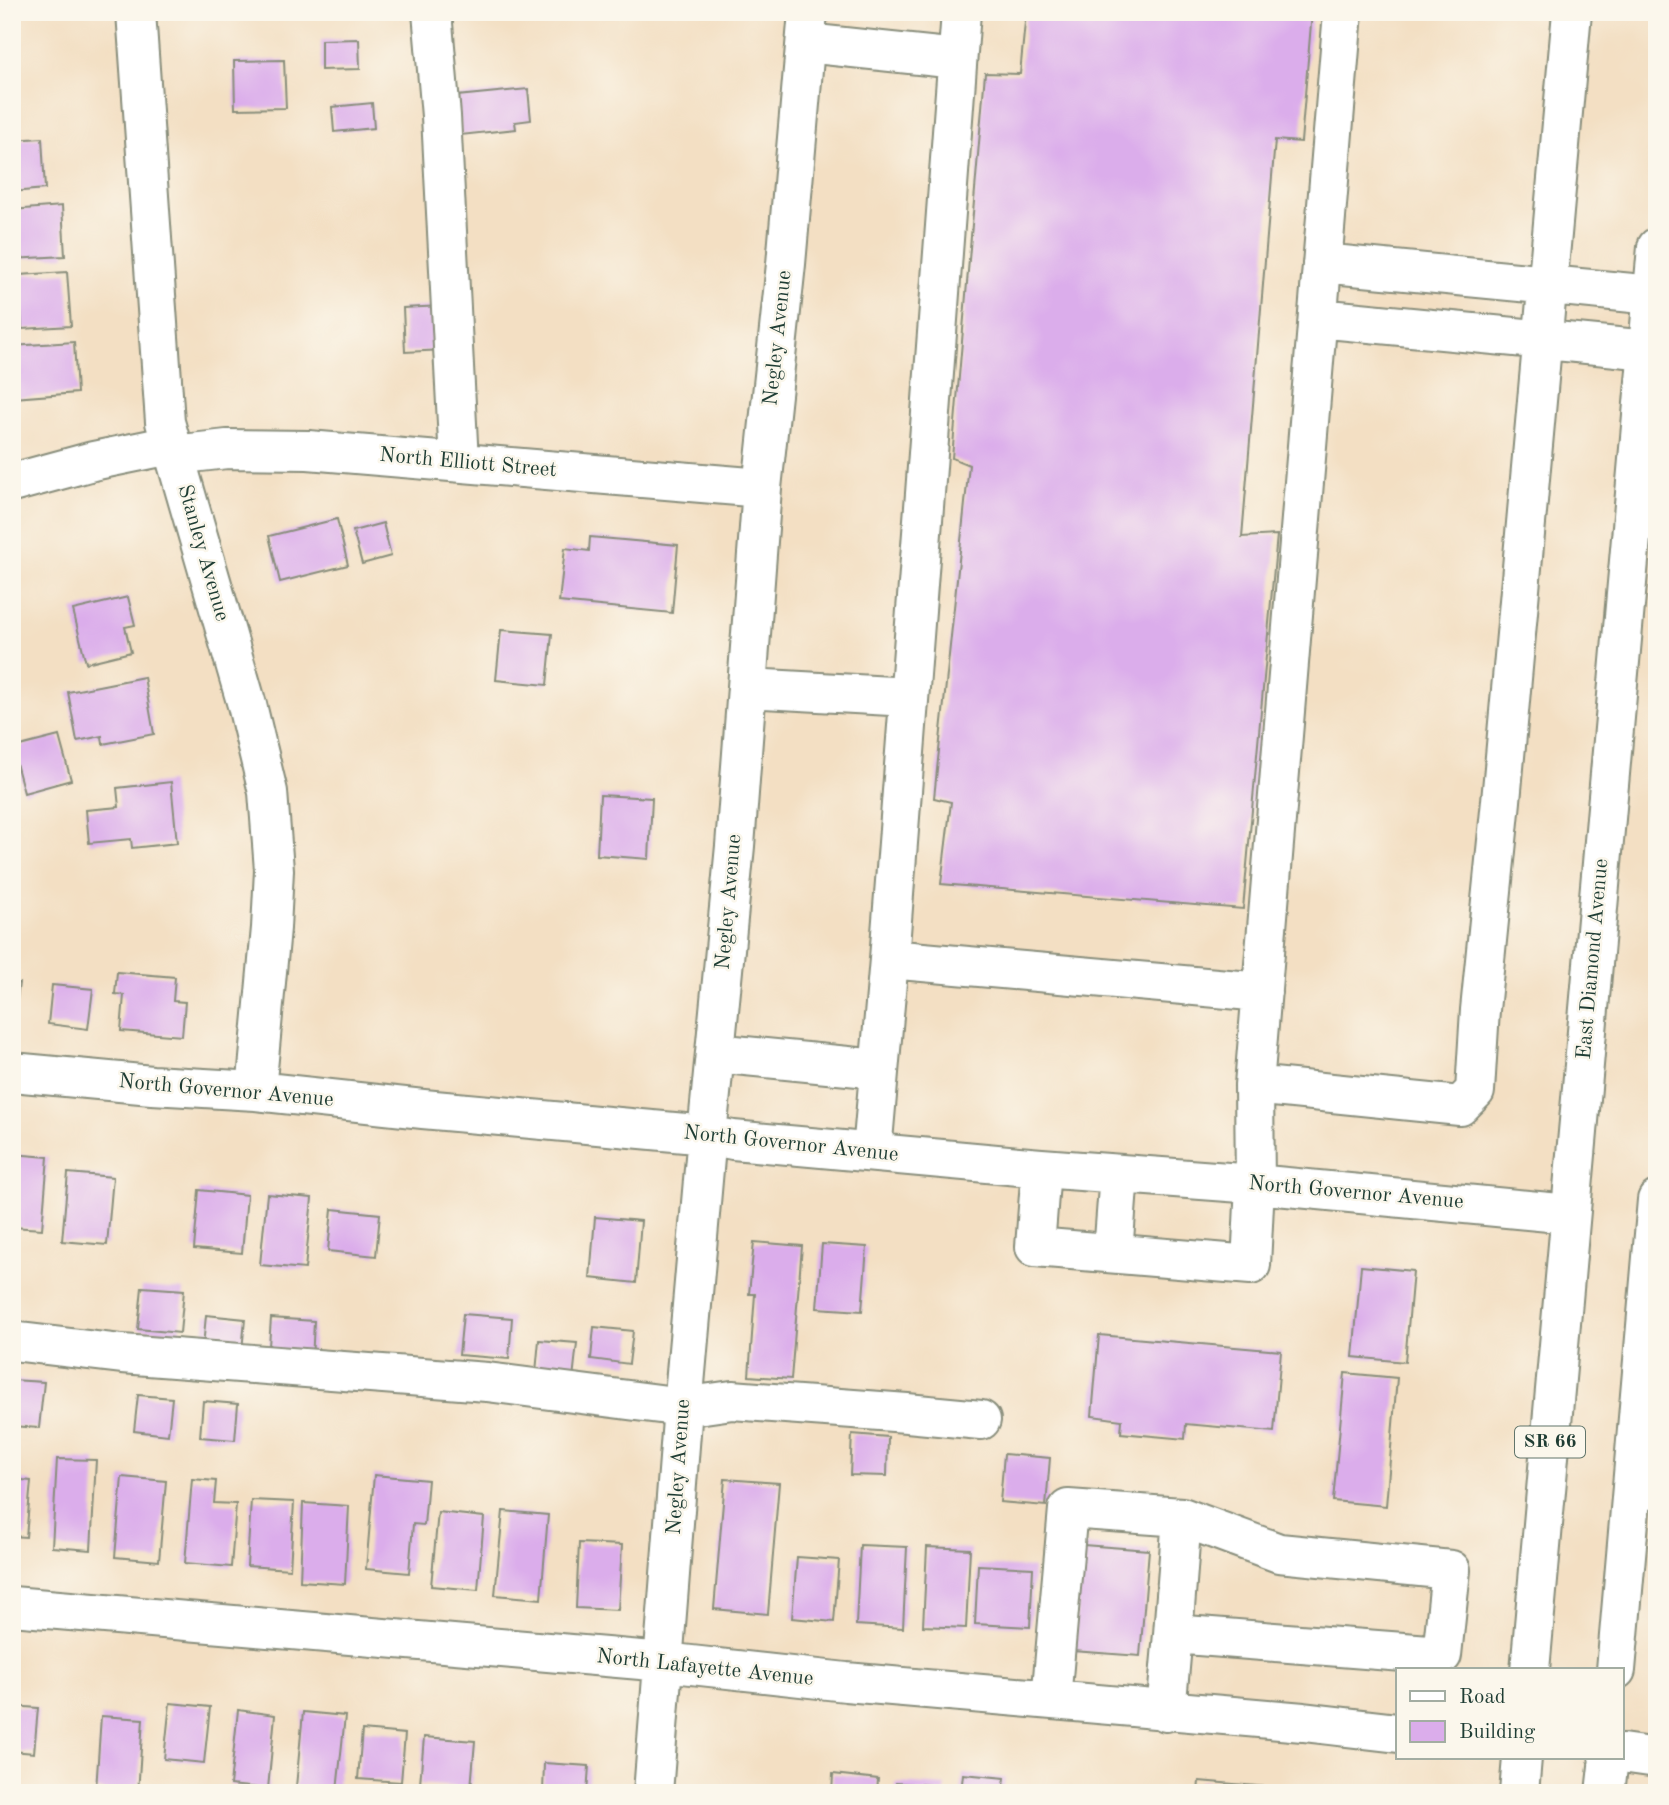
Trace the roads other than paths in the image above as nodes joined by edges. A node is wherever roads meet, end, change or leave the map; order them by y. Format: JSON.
{"nodes":[{"id":1,"x":136,"y":12,"type":"edge"},
{"id":2,"x":432,"y":12,"type":"edge"},
{"id":3,"x":961,"y":12,"type":"edge"},
{"id":4,"x":1343,"y":12,"type":"edge"},
{"id":5,"x":1572,"y":12,"type":"edge"},
{"id":6,"x":807,"y":28,"type":"edge"},
{"id":7,"x":957,"y":59,"type":"junction"},
{"id":8,"x":1657,"y":247,"type":"edge"},
{"id":9,"x":1322,"y":264,"type":"junction"},
{"id":10,"x":1548,"y":285,"type":"junction"},
{"id":11,"x":1653,"y":295,"type":"junction"},
{"id":12,"x":1318,"y":318,"type":"junction"},
{"id":13,"x":1543,"y":340,"type":"junction"},
{"id":14,"x":1648,"y":350,"type":"junction"},
{"id":15,"x":173,"y":450,"type":"junction"},
{"id":16,"x":459,"y":463,"type":"junction"},
{"id":17,"x":12,"y":482,"type":"edge"},
{"id":18,"x":762,"y":488,"type":"junction"},
{"id":19,"x":747,"y":688,"type":"junction"},
{"id":20,"x":909,"y":696,"type":"junction"},
{"id":21,"x":889,"y":959,"type":"junction"},
{"id":22,"x":1262,"y":992,"type":"junction"},
{"id":23,"x":715,"y":1052,"type":"junction"},
{"id":24,"x":879,"y":1069,"type":"junction"},
{"id":25,"x":12,"y":1072,"type":"edge"},
{"id":26,"x":1254,"y":1086,"type":"junction"},
{"id":27,"x":256,"y":1091,"type":"junction"},
{"id":28,"x":707,"y":1135,"type":"junction"},
{"id":29,"x":872,"y":1152,"type":"junction"},
{"id":30,"x":1041,"y":1168,"type":"junction"},
{"id":31,"x":1119,"y":1174,"type":"junction"},
{"id":32,"x":1255,"y":1184,"type":"junction"},
{"id":33,"x":1570,"y":1214,"type":"junction"},
{"id":34,"x":1656,"y":1215,"type":"edge"},
{"id":35,"x":1113,"y":1254,"type":"junction"},
{"id":36,"x":12,"y":1341,"type":"edge"},
{"id":37,"x":683,"y":1407,"type":"junction"},
{"id":38,"x":981,"y":1420,"type":"dead end"},
{"id":39,"x":1644,"y":1490,"type":"edge"},
{"id":40,"x":1182,"y":1517,"type":"junction"},
{"id":41,"x":12,"y":1606,"type":"edge"},
{"id":42,"x":1173,"y":1634,"type":"junction"},
{"id":43,"x":664,"y":1662,"type":"junction"},
{"id":44,"x":1530,"y":1668,"type":"edge"},
{"id":45,"x":1616,"y":1668,"type":"edge"},
{"id":46,"x":1051,"y":1700,"type":"junction"},
{"id":47,"x":1166,"y":1712,"type":"junction"},
{"id":48,"x":1396,"y":1733,"type":"edge"},
{"id":49,"x":1624,"y":1754,"type":"edge"},
{"id":50,"x":1657,"y":1758,"type":"edge"},
{"id":51,"x":1522,"y":1759,"type":"edge"},
{"id":52,"x":1609,"y":1759,"type":"edge"},
{"id":53,"x":653,"y":1793,"type":"edge"},
{"id":54,"x":1519,"y":1793,"type":"edge"},
{"id":55,"x":1605,"y":1793,"type":"edge"}],
"edges":[{"from":1,"to":15,"type":"street","name":"Stanley Avenue"},
{"from":2,"to":16,"type":"street"},
{"from":3,"to":7,"type":"street"},
{"from":4,"to":9,"type":"street"},
{"from":5,"to":10,"type":"street"},
{"from":6,"to":7,"type":"street"},
{"from":6,"to":18,"type":"street","name":"Negley Avenue"},
{"from":7,"to":20,"type":"street"},
{"from":8,"to":11,"type":"street","name":"East Diamond Avenue","number":"SR 66"},
{"from":9,"to":10,"type":"street"},
{"from":9,"to":12,"type":"street"},
{"from":10,"to":11,"type":"street"},
{"from":10,"to":13,"type":"street"},
{"from":11,"to":14,"type":"street","name":"East Diamond Avenue","number":"SR 66"},
{"from":12,"to":13,"type":"street"},
{"from":12,"to":22,"type":"street"},
{"from":13,"to":14,"type":"street"},
{"from":13,"to":26,"type":"street"},
{"from":14,"to":33,"type":"street","name":"East Diamond Avenue","number":"SR 66"},
{"from":15,"to":16,"type":"street","name":"North Elliott Street"},
{"from":15,"to":17,"type":"street","name":"North Elliott Street"},
{"from":15,"to":27,"type":"street","name":"Stanley Avenue"},
{"from":16,"to":18,"type":"street","name":"North Elliott Street"},
{"from":18,"to":19,"type":"street","name":"Negley Avenue"},
{"from":19,"to":20,"type":"street"},
{"from":19,"to":23,"type":"street","name":"Negley Avenue"},
{"from":20,"to":21,"type":"street"},
{"from":21,"to":22,"type":"street"},
{"from":21,"to":24,"type":"street"},
{"from":22,"to":26,"type":"street"},
{"from":23,"to":24,"type":"street"},
{"from":23,"to":28,"type":"street","name":"Negley Avenue"},
{"from":24,"to":29,"type":"street"},
{"from":25,"to":27,"type":"street","name":"North Governor Avenue"},
{"from":26,"to":32,"type":"street"},
{"from":27,"to":28,"type":"street","name":"North Governor Avenue"},
{"from":28,"to":29,"type":"street","name":"North Governor Avenue"},
{"from":28,"to":37,"type":"street","name":"Negley Avenue"},
{"from":29,"to":30,"type":"street","name":"North Governor Avenue"},
{"from":30,"to":31,"type":"street","name":"North Governor Avenue"},
{"from":30,"to":35,"type":"street"},
{"from":31,"to":32,"type":"street","name":"North Governor Avenue"},
{"from":31,"to":35,"type":"street"},
{"from":32,"to":33,"type":"street","name":"North Governor Avenue"},
{"from":32,"to":35,"type":"street"},
{"from":33,"to":44,"type":"street","name":"East Diamond Avenue","number":"SR 66"},
{"from":34,"to":39,"type":"street"},
{"from":36,"to":37,"type":"street"},
{"from":37,"to":38,"type":"street"},
{"from":37,"to":43,"type":"street","name":"Negley Avenue"},
{"from":39,"to":45,"type":"street"},
{"from":40,"to":42,"type":"street"},
{"from":40,"to":42,"type":"street"},
{"from":40,"to":46,"type":"street"},
{"from":41,"to":43,"type":"street","name":"North Lafayette Avenue"},
{"from":42,"to":47,"type":"street"},
{"from":43,"to":46,"type":"street","name":"North Lafayette Avenue"},
{"from":43,"to":53,"type":"street","name":"Negley Avenue"},
{"from":46,"to":47,"type":"street","name":"North Lafayette Avenue"},
{"from":47,"to":48,"type":"street","name":"North Lafayette Avenue"},
{"from":49,"to":50,"type":"street"},
{"from":51,"to":54,"type":"street"},
{"from":52,"to":55,"type":"street"}]}
